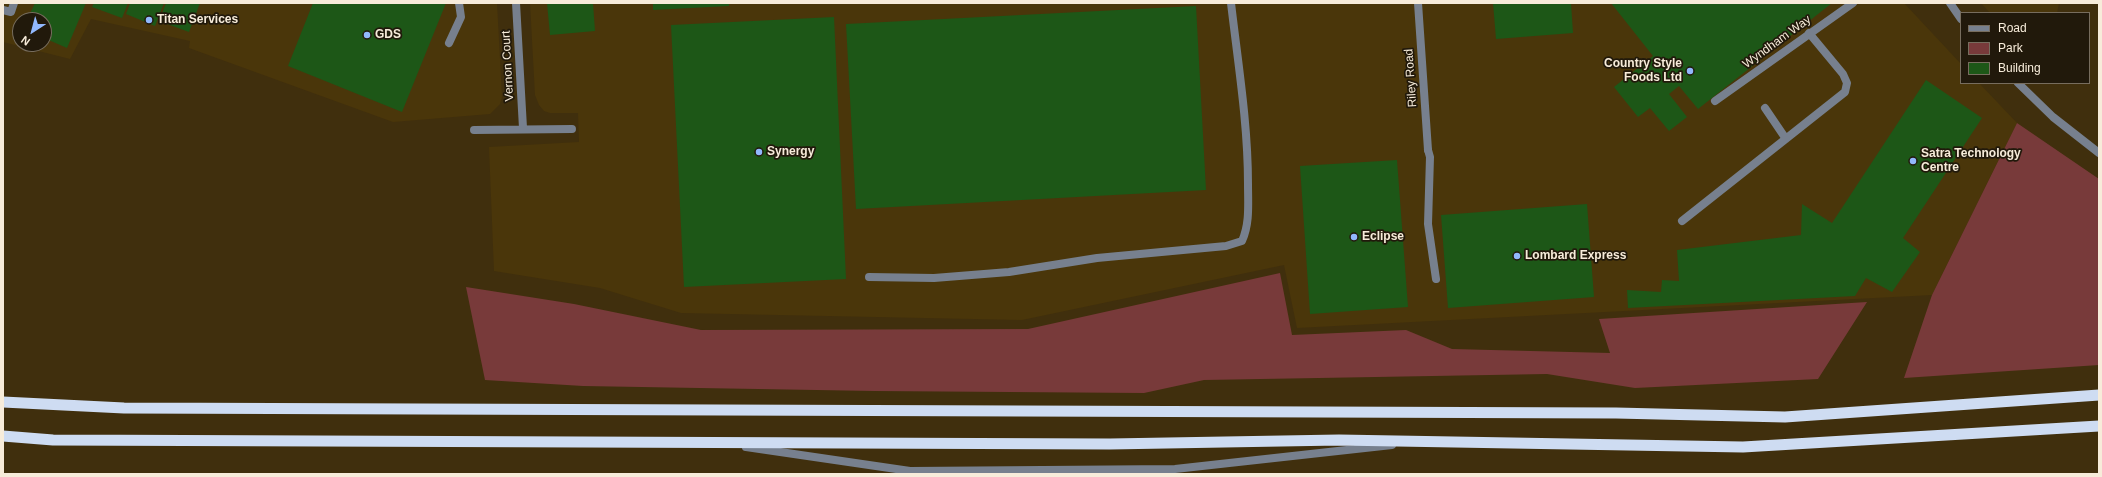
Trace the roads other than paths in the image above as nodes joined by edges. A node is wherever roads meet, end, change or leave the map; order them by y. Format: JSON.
{"nodes":[{"id":1,"x":14,"y":3,"type":"edge"},
{"id":2,"x":460,"y":3,"type":"edge"},
{"id":3,"x":516,"y":3,"type":"edge"},
{"id":4,"x":1231,"y":3,"type":"edge"},
{"id":5,"x":1418,"y":3,"type":"edge"},
{"id":6,"x":1853,"y":3,"type":"edge"},
{"id":7,"x":1950,"y":3,"type":"edge"},
{"id":8,"x":3,"y":10,"type":"edge"},
{"id":9,"x":1960,"y":18,"type":"edge"},
{"id":10,"x":1809,"y":33,"type":"junction"},
{"id":11,"x":449,"y":43,"type":"dead end"},
{"id":12,"x":2019,"y":84,"type":"edge"},
{"id":13,"x":1715,"y":101,"type":"dead end"},
{"id":14,"x":1765,"y":108,"type":"dead end"},
{"id":15,"x":523,"y":128,"type":"junction"},
{"id":16,"x":572,"y":128,"type":"dead end"},
{"id":17,"x":474,"y":130,"type":"dead end"},
{"id":18,"x":1786,"y":139,"type":"junction"},
{"id":19,"x":2099,"y":153,"type":"edge"},
{"id":20,"x":1682,"y":221,"type":"dead end"},
{"id":21,"x":869,"y":276,"type":"dead end"},
{"id":22,"x":1436,"y":279,"type":"dead end"},
{"id":23,"x":2099,"y":395,"type":"edge"},
{"id":24,"x":3,"y":402,"type":"edge"},
{"id":25,"x":2099,"y":426,"type":"edge"},
{"id":26,"x":3,"y":436,"type":"edge"},
{"id":27,"x":717,"y":442,"type":"junction"},
{"id":28,"x":1424,"y":442,"type":"junction"}],
"edges":[{"from":1,"to":8,"type":"street"},
{"from":2,"to":11,"type":"street"},
{"from":3,"to":15,"type":"street","name":"Vernon Court"},
{"from":4,"to":21,"type":"street"},
{"from":5,"to":22,"type":"street","name":"Riley Road"},
{"from":6,"to":10,"type":"street","name":"Wyndham Way"},
{"from":7,"to":9,"type":"street"},
{"from":10,"to":13,"type":"street","name":"Wyndham Way"},
{"from":10,"to":18,"type":"street"},
{"from":12,"to":19,"type":"street"},
{"from":14,"to":18,"type":"street"},
{"from":15,"to":16,"type":"street"},
{"from":15,"to":17,"type":"street"},
{"from":18,"to":20,"type":"street"},
{"from":23,"to":24,"type":"highway"},
{"from":25,"to":28,"type":"highway"},
{"from":26,"to":27,"type":"highway"},
{"from":27,"to":28,"type":"highway"},
{"from":27,"to":28,"type":"street"}]}
